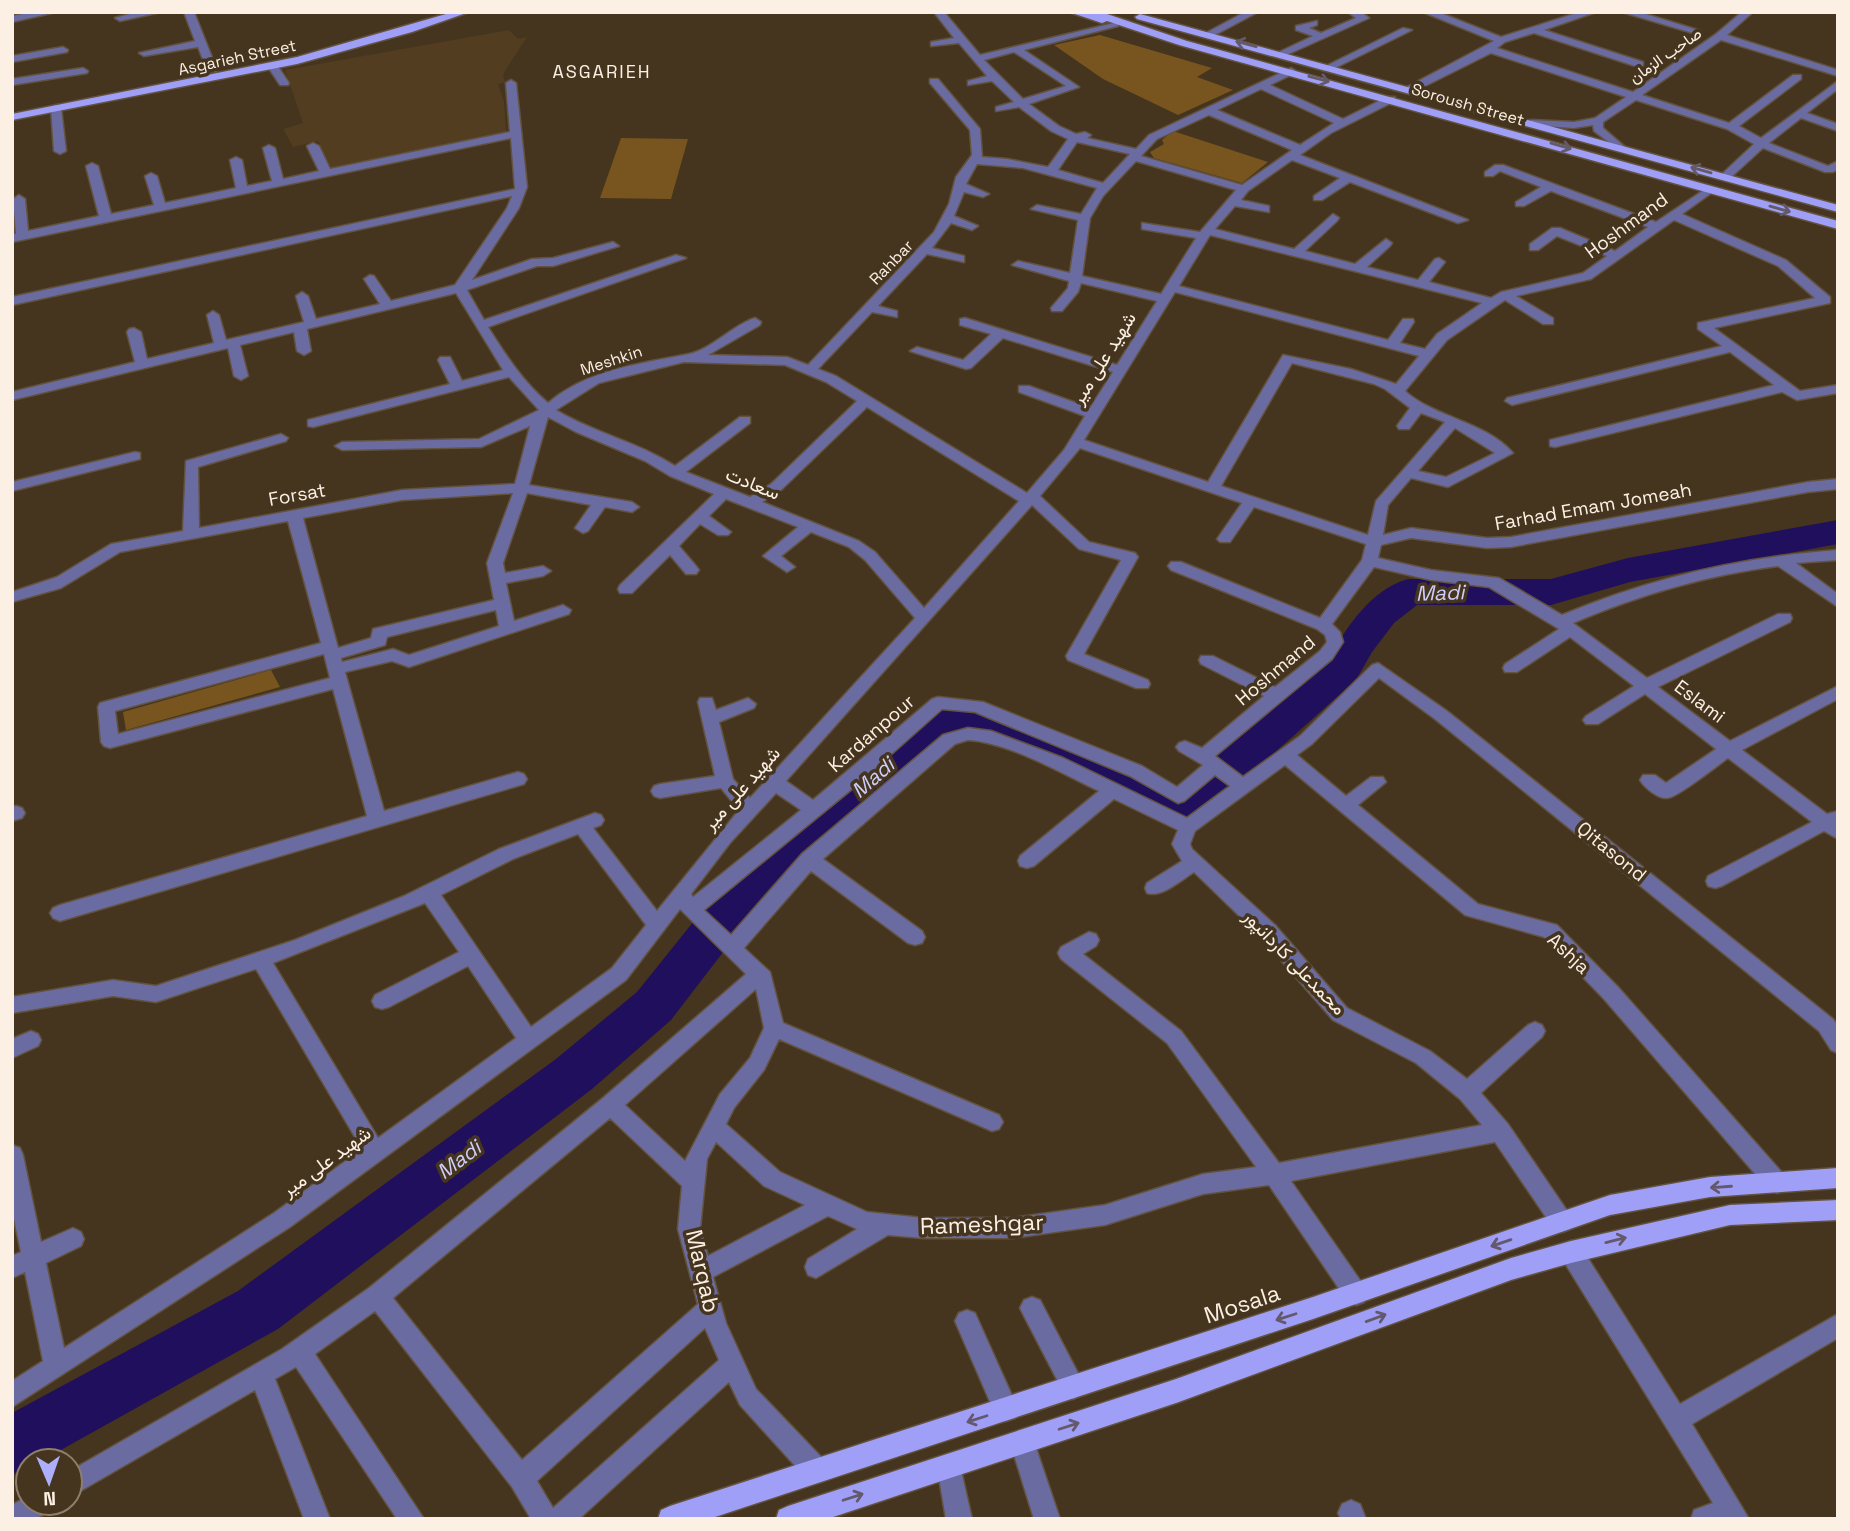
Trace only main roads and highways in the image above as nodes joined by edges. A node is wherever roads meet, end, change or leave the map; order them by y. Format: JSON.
{"nodes":[{"id":1,"x":435,"y":12,"type":"edge"},
{"id":2,"x":464,"y":12,"type":"edge"},
{"id":3,"x":1074,"y":12,"type":"edge"},
{"id":4,"x":1091,"y":12,"type":"edge"},
{"id":5,"x":1119,"y":12,"type":"edge"},
{"id":6,"x":1143,"y":12,"type":"edge"},
{"id":7,"x":1207,"y":34,"type":"junction"},
{"id":8,"x":1183,"y":43,"type":"junction"},
{"id":9,"x":12,"y":107,"type":"edge"},
{"id":10,"x":12,"y":117,"type":"edge"},
{"id":11,"x":1838,"y":209,"type":"edge"},
{"id":12,"x":1838,"y":226,"type":"edge"},
{"id":13,"x":1838,"y":1178,"type":"edge"},
{"id":14,"x":1838,"y":1210,"type":"edge"},
{"id":15,"x":797,"y":1517,"type":"edge"},
{"id":16,"x":670,"y":1519,"type":"edge"}],
"edges":[{"from":1,"to":9,"type":"main road","name":"Asgarieh Street"},
{"from":2,"to":10,"type":"main road","name":"Asgarieh Street"},
{"from":3,"to":8,"type":"main road"},
{"from":4,"to":8,"type":"main road","name":"Soroush Street"},
{"from":5,"to":7,"type":"main road","name":"Soroush Street"},
{"from":6,"to":7,"type":"main road"},
{"from":11,"to":7,"type":"main road","name":"Soroush Street","one_way":true},
{"from":8,"to":12,"type":"main road","name":"Soroush Street","one_way":true},
{"from":13,"to":16,"type":"main road","name":"Mosala","one_way":true},
{"from":15,"to":14,"type":"main road","one_way":true}]}
